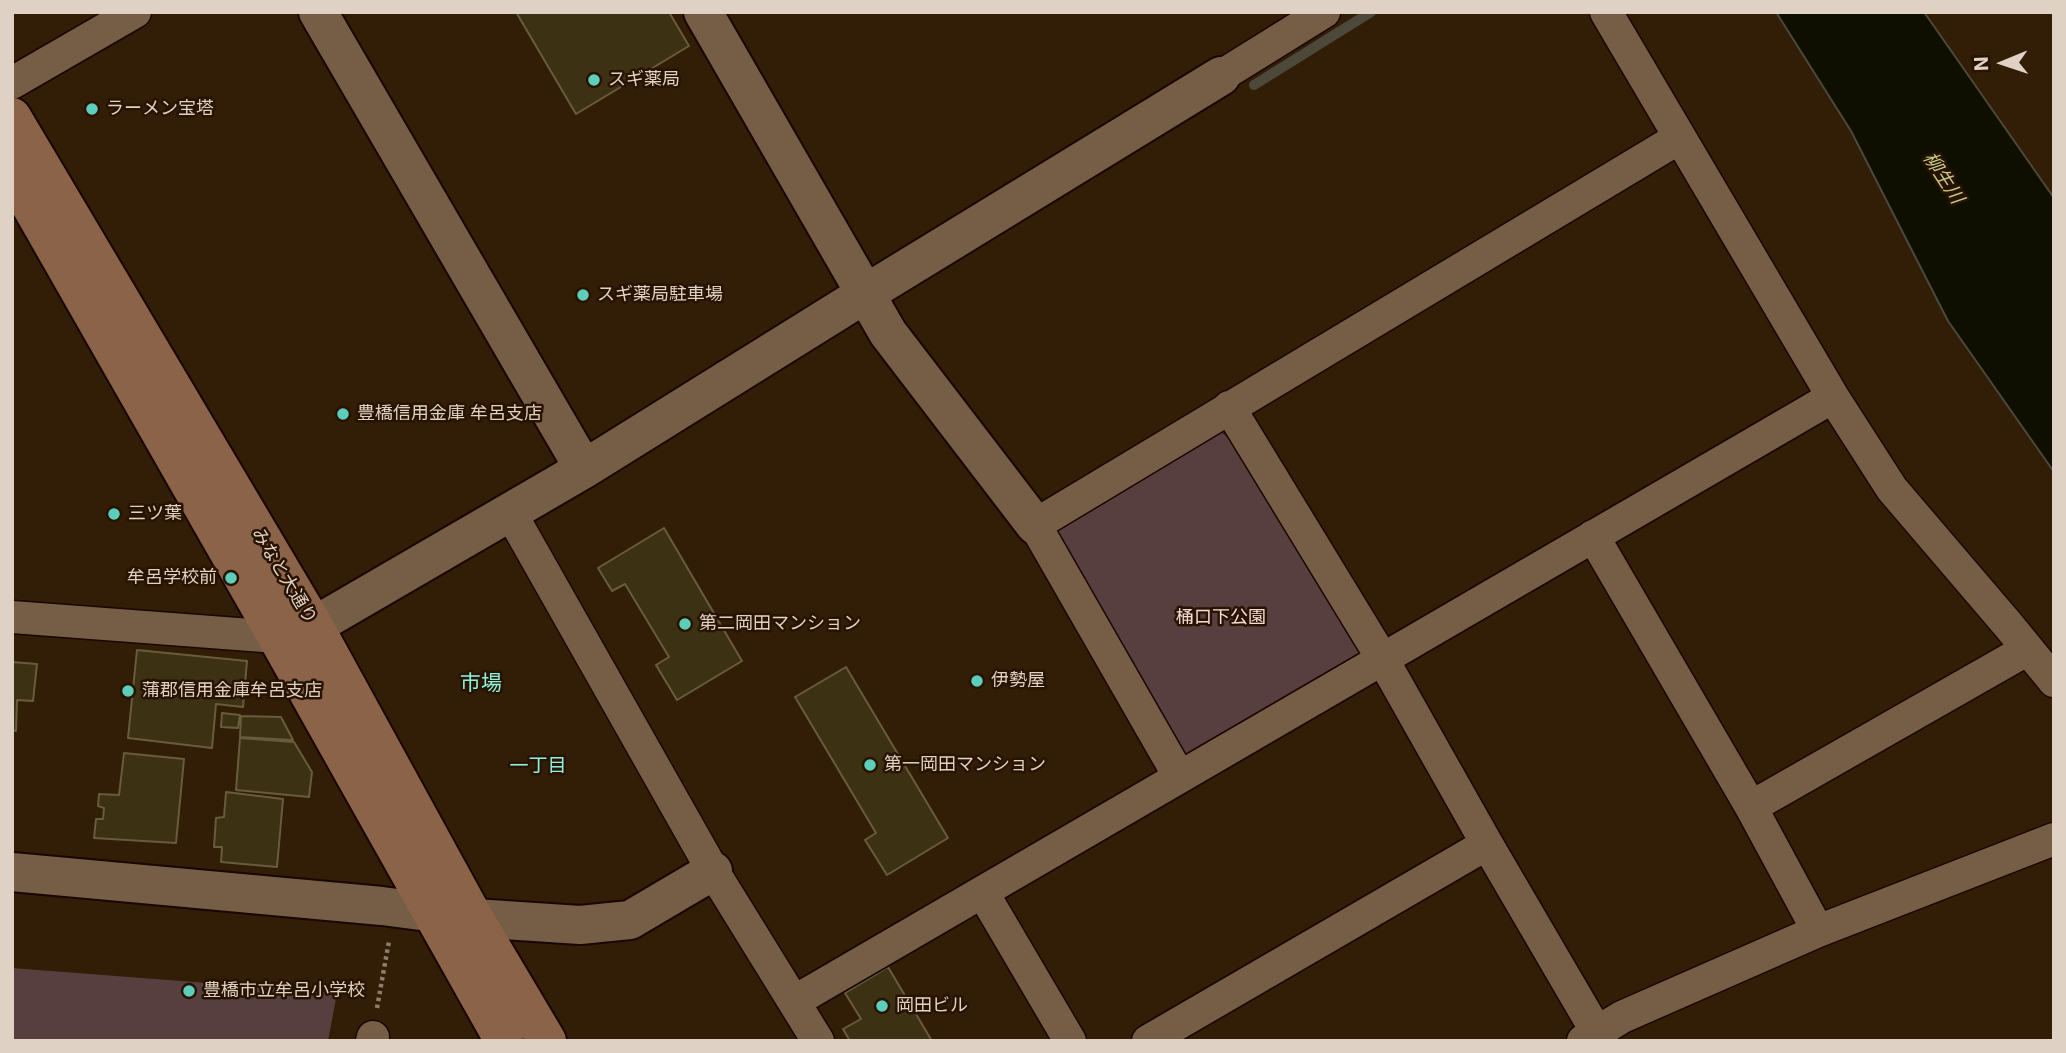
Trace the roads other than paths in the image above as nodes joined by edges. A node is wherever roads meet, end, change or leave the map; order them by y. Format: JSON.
{"nodes":[{"id":1,"x":135,"y":12,"type":"edge"},
{"id":2,"x":318,"y":12,"type":"edge"},
{"id":3,"x":703,"y":12,"type":"edge"},
{"id":4,"x":1324,"y":12,"type":"edge"},
{"id":5,"x":1606,"y":12,"type":"edge"},
{"id":6,"x":1287,"y":22,"type":"edge"},
{"id":7,"x":1221,"y":76,"type":"joint"},
{"id":8,"x":12,"y":83,"type":"edge"},
{"id":9,"x":12,"y":117,"type":"edge"},
{"id":10,"x":1679,"y":138,"type":"junction"},
{"id":11,"x":12,"y":173,"type":"edge"},
{"id":12,"x":865,"y":294,"type":"junction"},
{"id":13,"x":1833,"y":397,"type":"junction"},
{"id":14,"x":1229,"y":407,"type":"junction"},
{"id":15,"x":584,"y":469,"type":"junction"},
{"id":16,"x":510,"y":512,"type":"junction"},
{"id":17,"x":1035,"y":525,"type":"junction"},
{"id":18,"x":1593,"y":536,"type":"junction"},
{"id":19,"x":12,"y":617,"type":"edge"},
{"id":20,"x":314,"y":626,"type":"junction"},
{"id":21,"x":277,"y":637,"type":"junction"},
{"id":22,"x":2028,"y":649,"type":"junction"},
{"id":23,"x":1382,"y":658,"type":"junction"},
{"id":24,"x":2054,"y":681,"type":"edge"},
{"id":25,"x":1179,"y":776,"type":"junction"},
{"id":26,"x":1751,"y":807,"type":"junction"},
{"id":27,"x":2054,"y":839,"type":"edge"},
{"id":28,"x":1487,"y":844,"type":"junction"},
{"id":29,"x":713,"y":871,"type":"junction"},
{"id":30,"x":12,"y":872,"type":"edge"},
{"id":31,"x":983,"y":893,"type":"junction"},
{"id":32,"x":432,"y":912,"type":"junction"},
{"id":33,"x":474,"y":918,"type":"junction"},
{"id":34,"x":1818,"y":931,"type":"junction"},
{"id":35,"x":795,"y":1001,"type":"junction"},
{"id":36,"x":1594,"y":1038,"type":"edge"},
{"id":37,"x":504,"y":1041,"type":"edge"},
{"id":38,"x":547,"y":1041,"type":"edge"},
{"id":39,"x":818,"y":1041,"type":"edge"},
{"id":40,"x":1070,"y":1041,"type":"edge"},
{"id":41,"x":1148,"y":1041,"type":"edge"}],
"edges":[{"from":1,"to":8,"type":"street"},
{"from":2,"to":15,"type":"street"},
{"from":3,"to":12,"type":"street"},
{"from":4,"to":6,"type":"street"},
{"from":5,"to":10,"type":"street"},
{"from":6,"to":7,"type":"street"},
{"from":7,"to":12,"type":"street"},
{"from":9,"to":20,"type":"main road","name":"みなと大通り"},
{"from":10,"to":13,"type":"street"},
{"from":10,"to":14,"type":"street"},
{"from":11,"to":21,"type":"main road","name":"みなと大通り"},
{"from":12,"to":15,"type":"street"},
{"from":12,"to":17,"type":"street"},
{"from":13,"to":18,"type":"street"},
{"from":13,"to":22,"type":"street"},
{"from":14,"to":17,"type":"street"},
{"from":14,"to":23,"type":"street"},
{"from":15,"to":16,"type":"street"},
{"from":16,"to":20,"type":"street"},
{"from":16,"to":29,"type":"street"},
{"from":17,"to":25,"type":"street"},
{"from":18,"to":23,"type":"street"},
{"from":18,"to":26,"type":"street"},
{"from":19,"to":21,"type":"street"},
{"from":20,"to":33,"type":"main road","name":"みなと大通り"},
{"from":21,"to":32,"type":"main road","name":"みなと大通り"},
{"from":22,"to":24,"type":"street"},
{"from":22,"to":26,"type":"street"},
{"from":23,"to":25,"type":"street"},
{"from":23,"to":28,"type":"street"},
{"from":25,"to":31,"type":"street"},
{"from":26,"to":34,"type":"street"},
{"from":27,"to":34,"type":"street"},
{"from":28,"to":36,"type":"street"},
{"from":28,"to":41,"type":"street"},
{"from":29,"to":33,"type":"street"},
{"from":29,"to":35,"type":"street"},
{"from":30,"to":32,"type":"street"},
{"from":31,"to":35,"type":"street"},
{"from":31,"to":40,"type":"street"},
{"from":32,"to":33,"type":"street"},
{"from":32,"to":37,"type":"main road","name":"みなと大通り"},
{"from":33,"to":38,"type":"main road","name":"みなと大通り"},
{"from":34,"to":36,"type":"street"},
{"from":35,"to":39,"type":"street"}]}
